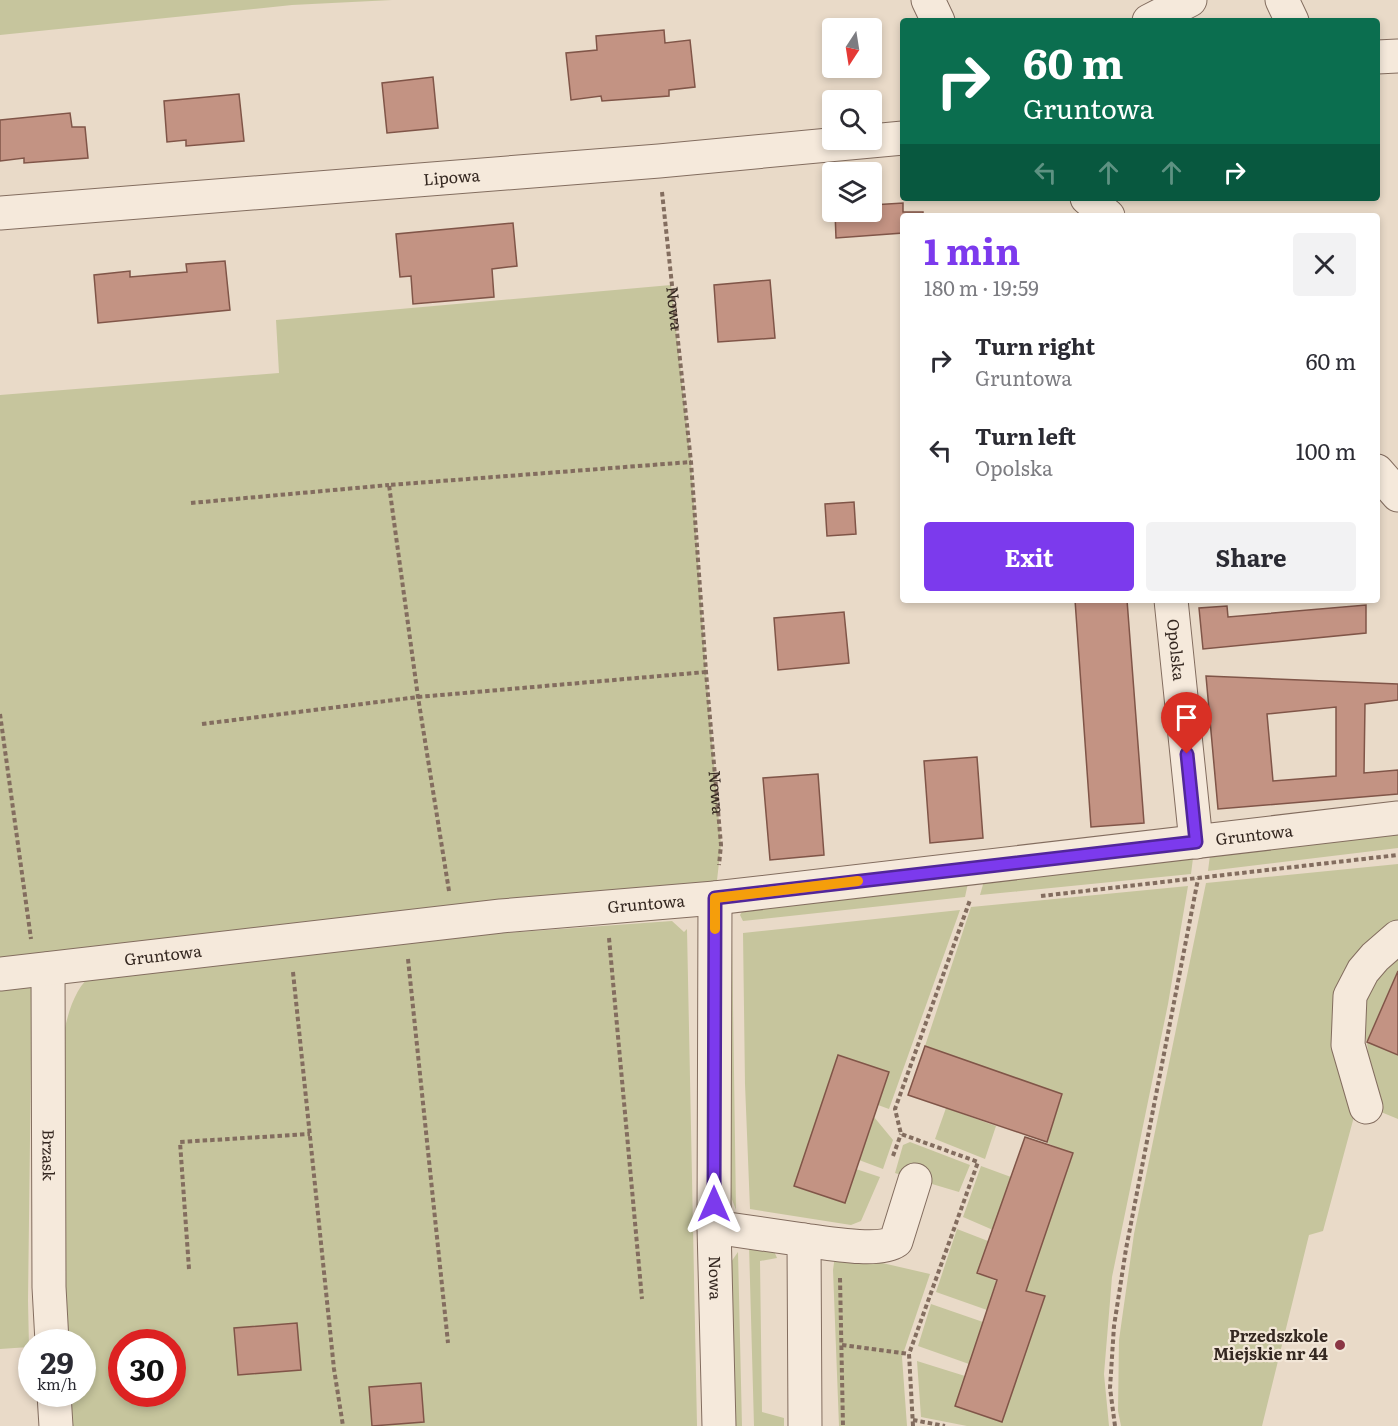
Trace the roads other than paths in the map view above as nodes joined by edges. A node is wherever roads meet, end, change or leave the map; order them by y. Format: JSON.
{"nodes":[{"id":1,"x":928,"y":0,"type":"edge"},
{"id":2,"x":1190,"y":0,"type":"edge"},
{"id":3,"x":1282,"y":0,"type":"edge"},
{"id":4,"x":937,"y":18,"type":"edge"},
{"id":5,"x":1155,"y":18,"type":"edge"},
{"id":6,"x":1291,"y":18,"type":"edge"},
{"id":7,"x":1398,"y":56,"type":"edge"},
{"id":8,"x":1380,"y":57,"type":"edge"},
{"id":9,"x":900,"y":138,"type":"edge"},
{"id":10,"x":1090,"y":201,"type":"edge"},
{"id":11,"x":0,"y":213,"type":"edge"},
{"id":12,"x":1104,"y":213,"type":"edge"},
{"id":13,"x":1380,"y":474,"type":"edge"},
{"id":14,"x":1398,"y":495,"type":"edge"},
{"id":15,"x":1171,"y":603,"type":"edge"},
{"id":16,"x":1398,"y":818,"type":"edge"},
{"id":17,"x":1196,"y":842,"type":"junction"},
{"id":18,"x":715,"y":898,"type":"junction"},
{"id":19,"x":1398,"y":937,"type":"edge"},
{"id":20,"x":42,"y":969,"type":"junction"},
{"id":21,"x":0,"y":974,"type":"edge"},
{"id":22,"x":1366,"y":1107,"type":"dead end"},
{"id":23,"x":915,"y":1180,"type":"dead end"},
{"id":24,"x":714,"y":1227,"type":"junction"},
{"id":25,"x":804,"y":1240,"type":"junction"},
{"id":26,"x":51,"y":1329,"type":"edge"},
{"id":27,"x":55,"y":1407,"type":"edge"},
{"id":28,"x":56,"y":1426,"type":"edge"},
{"id":29,"x":719,"y":1426,"type":"edge"},
{"id":30,"x":805,"y":1426,"type":"edge"}],
"edges":[{"from":1,"to":4,"type":"street"},
{"from":2,"to":5,"type":"street"},
{"from":3,"to":6,"type":"street"},
{"from":7,"to":8,"type":"street"},
{"from":9,"to":11,"type":"street","name":"Lipowa"},
{"from":10,"to":12,"type":"street"},
{"from":13,"to":14,"type":"street"},
{"from":15,"to":17,"type":"street","name":"Opolska"},
{"from":16,"to":17,"type":"street","name":"Gruntowa"},
{"from":17,"to":18,"type":"street","name":"Gruntowa"},
{"from":18,"to":20,"type":"street","name":"Gruntowa"},
{"from":18,"to":24,"type":"street","name":"Nowa"},
{"from":19,"to":22,"type":"street"},
{"from":20,"to":21,"type":"street","name":"Gruntowa"},
{"from":20,"to":26,"type":"street","name":"Brzask"},
{"from":23,"to":25,"type":"street"},
{"from":24,"to":25,"type":"street"},
{"from":24,"to":29,"type":"street","name":"Nowa"},
{"from":25,"to":30,"type":"street"},
{"from":27,"to":28,"type":"street"}]}
